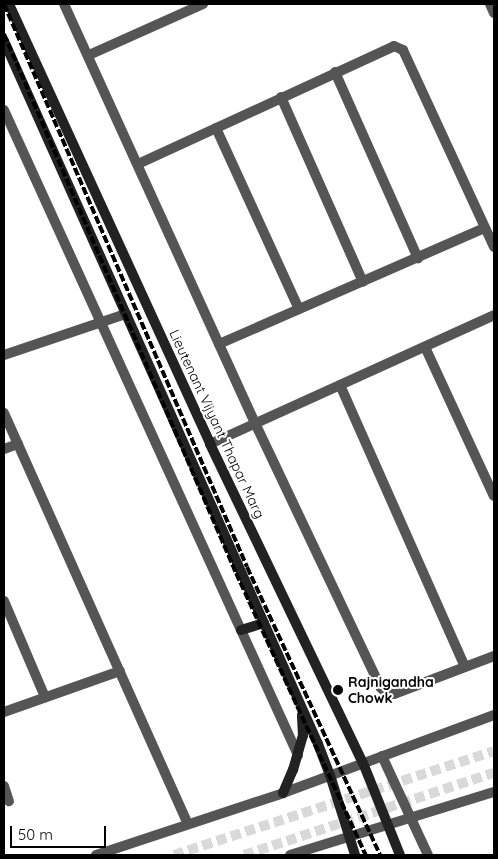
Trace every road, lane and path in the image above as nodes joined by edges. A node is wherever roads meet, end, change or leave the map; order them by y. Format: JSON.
{"nodes":[{"id":1,"x":9,"y":4,"type":"edge"},
{"id":2,"x":64,"y":4,"type":"edge"},
{"id":3,"x":202,"y":4,"type":"edge"},
{"id":4,"x":490,"y":4,"type":"edge"},
{"id":5,"x":494,"y":13,"type":"edge"},
{"id":6,"x":4,"y":41,"type":"edge"},
{"id":7,"x":89,"y":56,"type":"junction"},
{"id":8,"x":335,"y":72,"type":"junction"},
{"id":9,"x":281,"y":97,"type":"junction"},
{"id":10,"x":4,"y":110,"type":"edge"},
{"id":11,"x":216,"y":128,"type":"junction"},
{"id":12,"x":138,"y":164,"type":"junction"},
{"id":13,"x":485,"y":228,"type":"junction"},
{"id":14,"x":494,"y":247,"type":"edge"},
{"id":15,"x":418,"y":258,"type":"junction"},
{"id":16,"x":363,"y":282,"type":"junction"},
{"id":17,"x":299,"y":309,"type":"junction"},
{"id":18,"x":126,"y":314,"type":"junction"},
{"id":19,"x":494,"y":315,"type":"edge"},
{"id":20,"x":101,"y":323,"type":"junction"},
{"id":21,"x":219,"y":344,"type":"junction"},
{"id":22,"x":425,"y":346,"type":"junction"},
{"id":23,"x":4,"y":355,"type":"edge"},
{"id":24,"x":340,"y":385,"type":"junction"},
{"id":25,"x":4,"y":413,"type":"edge"},
{"id":26,"x":255,"y":423,"type":"junction"},
{"id":27,"x":18,"y":444,"type":"junction"},
{"id":28,"x":210,"y":444,"type":"junction"},
{"id":29,"x":4,"y":449,"type":"edge"},
{"id":30,"x":494,"y":496,"type":"edge"},
{"id":31,"x":4,"y":601,"type":"edge"},
{"id":32,"x":7,"y":615,"type":"edge"},
{"id":33,"x":264,"y":623,"type":"junction"},
{"id":34,"x":241,"y":630,"type":"junction"},
{"id":35,"x":494,"y":656,"type":"edge"},
{"id":36,"x":465,"y":667,"type":"junction"},
{"id":37,"x":120,"y":671,"type":"junction"},
{"id":38,"x":45,"y":697,"type":"junction"},
{"id":39,"x":302,"y":709,"type":"junction"},
{"id":40,"x":4,"y":712,"type":"edge"},
{"id":41,"x":494,"y":715,"type":"edge"},
{"id":42,"x":298,"y":754,"type":"junction"},
{"id":43,"x":382,"y":756,"type":"junction"},
{"id":44,"x":363,"y":763,"type":"junction"},
{"id":45,"x":330,"y":775,"type":"junction"},
{"id":46,"x":4,"y":786,"type":"edge"},
{"id":47,"x":494,"y":792,"type":"edge"},
{"id":48,"x":283,"y":793,"type":"junction"},
{"id":49,"x":9,"y":801,"type":"dead end"},
{"id":50,"x":410,"y":819,"type":"junction"},
{"id":51,"x":188,"y":824,"type":"junction"},
{"id":52,"x":386,"y":825,"type":"junction"},
{"id":53,"x":350,"y":838,"type":"junction"},
{"id":54,"x":96,"y":855,"type":"edge"},
{"id":55,"x":290,"y":855,"type":"edge"},
{"id":56,"x":356,"y":855,"type":"edge"},
{"id":57,"x":400,"y":855,"type":"edge"},
{"id":58,"x":428,"y":855,"type":"edge"}],
"edges":[{"from":1,"to":28,"type":"main road","name":"Lieutenant Vijyant Thapar Marg"},
{"from":2,"to":7,"type":"street"},
{"from":3,"to":7,"type":"street"},
{"from":4,"to":5,"type":"street"},
{"from":6,"to":18,"type":"main road"},
{"from":7,"to":12,"type":"street"},
{"from":8,"to":9,"type":"street"},
{"from":8,"to":13,"type":"street"},
{"from":8,"to":15,"type":"street"},
{"from":9,"to":11,"type":"street"},
{"from":9,"to":16,"type":"street"},
{"from":10,"to":20,"type":"street"},
{"from":11,"to":12,"type":"street"},
{"from":11,"to":17,"type":"street"},
{"from":12,"to":21,"type":"street"},
{"from":13,"to":14,"type":"street"},
{"from":13,"to":15,"type":"street"},
{"from":15,"to":16,"type":"street"},
{"from":16,"to":17,"type":"street"},
{"from":17,"to":21,"type":"street"},
{"from":18,"to":20,"type":"street"},
{"from":18,"to":33,"type":"main road"},
{"from":19,"to":22,"type":"street"},
{"from":20,"to":23,"type":"street"},
{"from":20,"to":34,"type":"street"},
{"from":21,"to":26,"type":"street"},
{"from":22,"to":24,"type":"street"},
{"from":22,"to":30,"type":"street"},
{"from":24,"to":26,"type":"street"},
{"from":24,"to":36,"type":"street"},
{"from":25,"to":27,"type":"street"},
{"from":26,"to":28,"type":"street"},
{"from":26,"to":36,"type":"street"},
{"from":27,"to":29,"type":"street"},
{"from":27,"to":37,"type":"street"},
{"from":28,"to":44,"type":"main road","name":"Lieutenant Vijyant Thapar Marg"},
{"from":31,"to":32,"type":"street"},
{"from":32,"to":38,"type":"street"},
{"from":33,"to":34,"type":"main road"},
{"from":33,"to":39,"type":"main road"},
{"from":34,"to":42,"type":"street"},
{"from":35,"to":36,"type":"street"},
{"from":37,"to":38,"type":"street"},
{"from":37,"to":51,"type":"street"},
{"from":38,"to":40,"type":"street"},
{"from":39,"to":42,"type":"main road"},
{"from":39,"to":45,"type":"main road"},
{"from":41,"to":43,"type":"street"},
{"from":42,"to":48,"type":"main road"},
{"from":43,"to":44,"type":"street"},
{"from":43,"to":50,"type":"street"},
{"from":44,"to":45,"type":"street"},
{"from":44,"to":52,"type":"main road","name":"Lieutenant Vijyant Thapar Marg"},
{"from":45,"to":48,"type":"street"},
{"from":45,"to":53,"type":"main road"},
{"from":46,"to":49,"type":"street"},
{"from":47,"to":50,"type":"street"},
{"from":48,"to":51,"type":"street"},
{"from":50,"to":52,"type":"street"},
{"from":50,"to":58,"type":"street"},
{"from":51,"to":54,"type":"street"},
{"from":52,"to":53,"type":"street"},
{"from":52,"to":57,"type":"main road","name":"Lieutenant Vijyant Thapar Marg"},
{"from":53,"to":55,"type":"street"},
{"from":53,"to":56,"type":"main road"}]}
